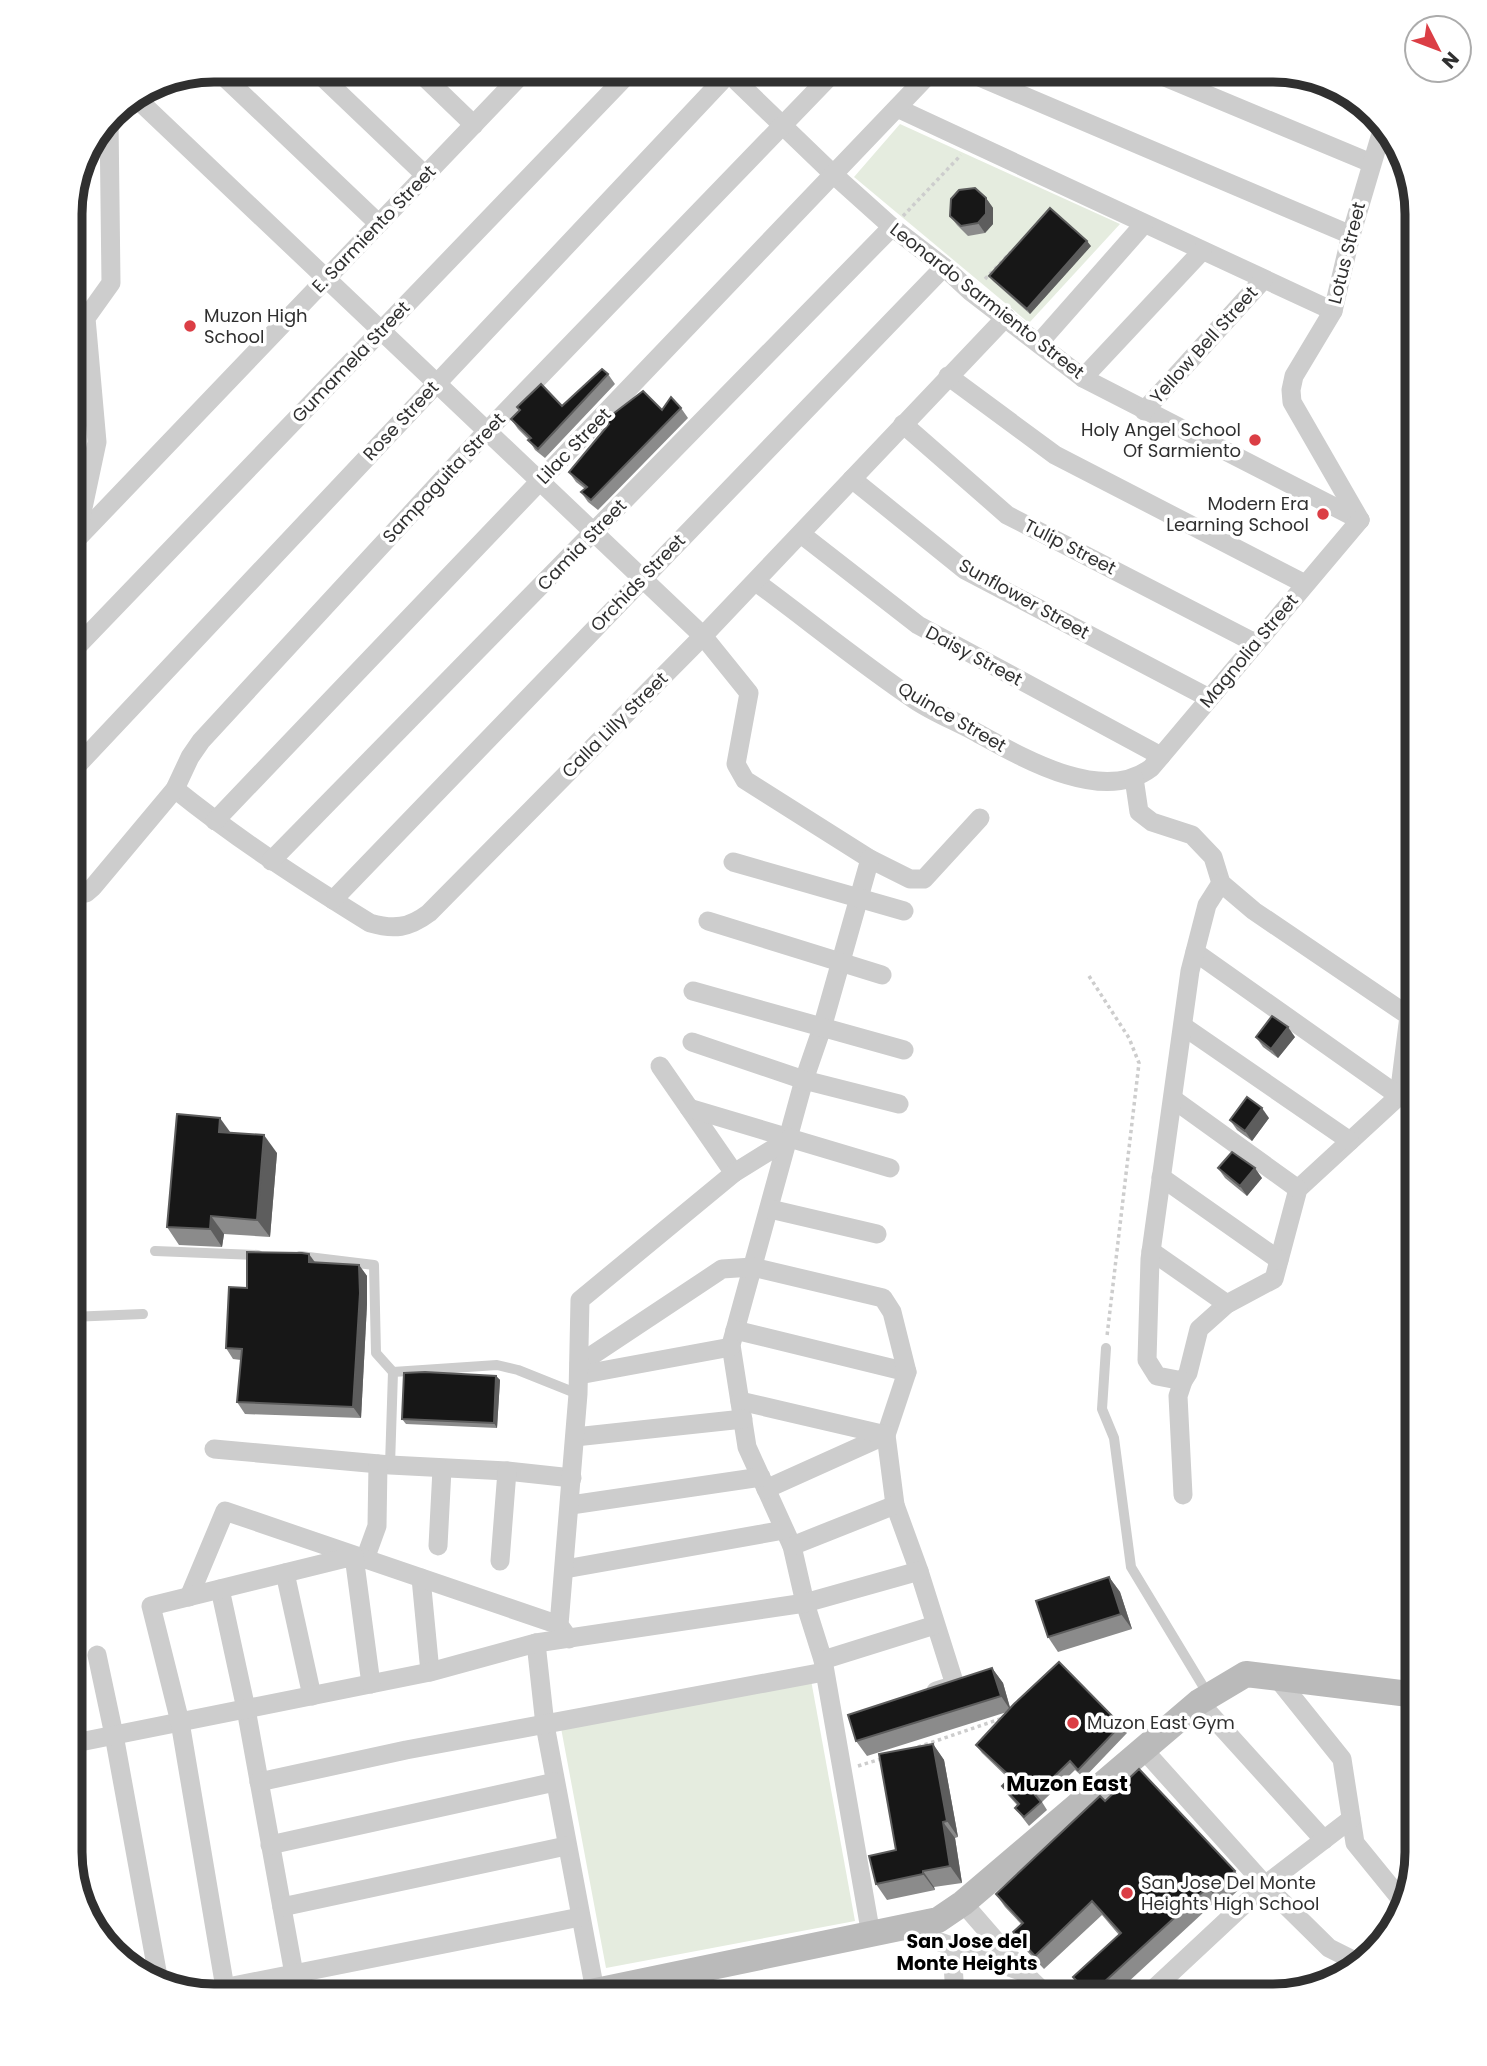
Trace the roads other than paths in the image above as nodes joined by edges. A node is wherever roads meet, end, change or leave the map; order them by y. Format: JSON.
{"nodes":[{"id":1,"x":230,"y":82,"type":"edge"},
{"id":2,"x":328,"y":82,"type":"edge"},
{"id":3,"x":430,"y":82,"type":"edge"},
{"id":4,"x":514,"y":82,"type":"edge"},
{"id":5,"x":620,"y":82,"type":"edge"},
{"id":6,"x":717,"y":82,"type":"edge"},
{"id":7,"x":739,"y":82,"type":"edge"},
{"id":8,"x":824,"y":83,"type":"edge"},
{"id":9,"x":921,"y":83,"type":"edge"},
{"id":10,"x":993,"y":83,"type":"edge"},
{"id":11,"x":1179,"y":83,"type":"edge"},
{"id":12,"x":142,"y":104,"type":"edge"},
{"id":13,"x":897,"y":108,"type":"junction"},
{"id":14,"x":474,"y":125,"type":"junction"},
{"id":15,"x":783,"y":127,"type":"junction"},
{"id":16,"x":109,"y":135,"type":"edge"},
{"id":17,"x":1380,"y":138,"type":"edge"},
{"id":18,"x":1371,"y":163,"type":"junction"},
{"id":19,"x":833,"y":174,"type":"junction"},
{"id":20,"x":425,"y":175,"type":"junction"},
{"id":21,"x":379,"y":224,"type":"junction"},
{"id":22,"x":1144,"y":224,"type":"junction"},
{"id":23,"x":892,"y":227,"type":"junction"},
{"id":24,"x":1351,"y":235,"type":"junction"},
{"id":25,"x":1202,"y":251,"type":"junction"},
{"id":26,"x":944,"y":267,"type":"junction"},
{"id":27,"x":327,"y":279,"type":"junction"},
{"id":28,"x":1263,"y":280,"type":"junction"},
{"id":29,"x":1333,"y":311,"type":"junction"},
{"id":30,"x":1006,"y":317,"type":"junction"},
{"id":31,"x":382,"y":331,"type":"junction"},
{"id":32,"x":1040,"y":343,"type":"junction"},
{"id":33,"x":947,"y":376,"type":"junction"},
{"id":34,"x":1083,"y":378,"type":"junction"},
{"id":35,"x":437,"y":383,"type":"junction"},
{"id":36,"x":1144,"y":411,"type":"junction"},
{"id":37,"x":903,"y":424,"type":"junction"},
{"id":38,"x":487,"y":431,"type":"junction"},
{"id":39,"x":852,"y":479,"type":"junction"},
{"id":40,"x":540,"y":481,"type":"junction"},
{"id":41,"x":83,"y":508,"type":"edge"},
{"id":42,"x":1360,"y":520,"type":"junction"},
{"id":43,"x":83,"y":533,"type":"edge"},
{"id":44,"x":595,"y":533,"type":"junction"},
{"id":45,"x":802,"y":534,"type":"junction"},
{"id":46,"x":642,"y":578,"type":"junction"},
{"id":47,"x":756,"y":582,"type":"junction"},
{"id":48,"x":1305,"y":584,"type":"junction"},
{"id":49,"x":703,"y":636,"type":"junction"},
{"id":50,"x":83,"y":641,"type":"edge"},
{"id":51,"x":1255,"y":643,"type":"junction"},
{"id":52,"x":1209,"y":698,"type":"junction"},
{"id":53,"x":1161,"y":756,"type":"junction"},
{"id":54,"x":83,"y":760,"type":"edge"},
{"id":55,"x":1134,"y":778,"type":"junction"},
{"id":56,"x":175,"y":789,"type":"junction"},
{"id":57,"x":979,"y":818,"type":"dead end"},
{"id":58,"x":215,"y":821,"type":"junction"},
{"id":59,"x":870,"y":859,"type":"junction"},
{"id":60,"x":271,"y":861,"type":"junction"},
{"id":61,"x":733,"y":862,"type":"dead end"},
{"id":62,"x":1221,"y":883,"type":"junction"},
{"id":63,"x":83,"y":894,"type":"edge"},
{"id":64,"x":859,"y":899,"type":"junction"},
{"id":65,"x":334,"y":900,"type":"junction"},
{"id":66,"x":904,"y":911,"type":"dead end"},
{"id":67,"x":708,"y":922,"type":"dead end"},
{"id":68,"x":1195,"y":952,"type":"junction"},
{"id":69,"x":841,"y":961,"type":"junction"},
{"id":70,"x":882,"y":975,"type":"dead end"},
{"id":71,"x":693,"y":991,"type":"dead end"},
{"id":72,"x":1405,"y":1013,"type":"edge"},
{"id":73,"x":1183,"y":1026,"type":"junction"},
{"id":74,"x":822,"y":1028,"type":"junction"},
{"id":75,"x":692,"y":1042,"type":"dead end"},
{"id":76,"x":1405,"y":1048,"type":"edge"},
{"id":77,"x":904,"y":1049,"type":"dead end"},
{"id":78,"x":660,"y":1066,"type":"dead end"},
{"id":79,"x":804,"y":1080,"type":"junction"},
{"id":80,"x":1399,"y":1096,"type":"junction"},
{"id":81,"x":1173,"y":1099,"type":"junction"},
{"id":82,"x":899,"y":1104,"type":"dead end"},
{"id":83,"x":689,"y":1108,"type":"junction"},
{"id":84,"x":789,"y":1139,"type":"junction"},
{"id":85,"x":1350,"y":1141,"type":"junction"},
{"id":86,"x":890,"y":1168,"type":"dead end"},
{"id":87,"x":734,"y":1173,"type":"junction"},
{"id":88,"x":1161,"y":1177,"type":"junction"},
{"id":89,"x":1298,"y":1189,"type":"junction"},
{"id":90,"x":770,"y":1209,"type":"junction"},
{"id":91,"x":877,"y":1234,"type":"dead end"},
{"id":92,"x":155,"y":1251,"type":"dead end"},
{"id":93,"x":1151,"y":1251,"type":"junction"},
{"id":94,"x":267,"y":1254,"type":"edge"},
{"id":95,"x":291,"y":1255,"type":"edge"},
{"id":96,"x":1279,"y":1260,"type":"junction"},
{"id":97,"x":753,"y":1267,"type":"junction"},
{"id":98,"x":1227,"y":1304,"type":"junction"},
{"id":99,"x":143,"y":1314,"type":"dead end"},
{"id":100,"x":82,"y":1316,"type":"edge"},
{"id":101,"x":733,"y":1338,"type":"junction"},
{"id":102,"x":1106,"y":1348,"type":"road end"},
{"id":103,"x":907,"y":1372,"type":"junction"},
{"id":104,"x":393,"y":1373,"type":"junction"},
{"id":105,"x":579,"y":1378,"type":"junction"},
{"id":106,"x":1182,"y":1381,"type":"junction"},
{"id":107,"x":741,"y":1410,"type":"junction"},
{"id":108,"x":886,"y":1435,"type":"junction"},
{"id":109,"x":575,"y":1437,"type":"junction"},
{"id":110,"x":214,"y":1449,"type":"dead end"},
{"id":111,"x":384,"y":1465,"type":"junction"},
{"id":112,"x":442,"y":1469,"type":"junction"},
{"id":113,"x":507,"y":1471,"type":"junction"},
{"id":114,"x":572,"y":1478,"type":"junction"},
{"id":115,"x":764,"y":1483,"type":"junction"},
{"id":116,"x":1183,"y":1494,"type":"dead end"},
{"id":117,"x":571,"y":1505,"type":"junction"},
{"id":118,"x":895,"y":1505,"type":"junction"},
{"id":119,"x":788,"y":1538,"type":"junction"},
{"id":120,"x":438,"y":1546,"type":"dead end"},
{"id":121,"x":359,"y":1557,"type":"junction"},
{"id":122,"x":500,"y":1561,"type":"dead end"},
{"id":123,"x":565,"y":1569,"type":"junction"},
{"id":124,"x":919,"y":1571,"type":"junction"},
{"id":125,"x":285,"y":1573,"type":"junction"},
{"id":126,"x":421,"y":1578,"type":"junction"},
{"id":127,"x":220,"y":1589,"type":"junction"},
{"id":128,"x":189,"y":1597,"type":"junction"},
{"id":129,"x":805,"y":1603,"type":"junction"},
{"id":130,"x":935,"y":1625,"type":"junction"},
{"id":131,"x":564,"y":1632,"type":"junction"},
{"id":132,"x":536,"y":1643,"type":"junction"},
{"id":133,"x":97,"y":1655,"type":"dead end"},
{"id":134,"x":823,"y":1666,"type":"junction"},
{"id":135,"x":430,"y":1672,"type":"junction"},
{"id":136,"x":1277,"y":1678,"type":"junction"},
{"id":137,"x":371,"y":1684,"type":"junction"},
{"id":138,"x":1405,"y":1694,"type":"edge"},
{"id":139,"x":312,"y":1696,"type":"junction"},
{"id":140,"x":919,"y":1697,"type":"edge"},
{"id":141,"x":1204,"y":1699,"type":"junction"},
{"id":142,"x":246,"y":1709,"type":"junction"},
{"id":143,"x":858,"y":1717,"type":"edge"},
{"id":144,"x":180,"y":1722,"type":"junction"},
{"id":145,"x":545,"y":1725,"type":"junction"},
{"id":146,"x":834,"y":1725,"type":"junction"},
{"id":147,"x":114,"y":1735,"type":"junction"},
{"id":148,"x":82,"y":1742,"type":"edge"},
{"id":149,"x":1143,"y":1749,"type":"junction"},
{"id":150,"x":259,"y":1782,"type":"junction"},
{"id":151,"x":555,"y":1782,"type":"junction"},
{"id":152,"x":1351,"y":1819,"type":"junction"},
{"id":153,"x":1324,"y":1840,"type":"junction"},
{"id":154,"x":271,"y":1845,"type":"junction"},
{"id":155,"x":566,"y":1846,"type":"junction"},
{"id":156,"x":1265,"y":1885,"type":"junction"},
{"id":157,"x":1397,"y":1894,"type":"edge"},
{"id":158,"x":963,"y":1903,"type":"junction"},
{"id":159,"x":282,"y":1907,"type":"junction"},
{"id":160,"x":580,"y":1917,"type":"junction"},
{"id":161,"x":901,"y":1928,"type":"junction"},
{"id":162,"x":871,"y":1935,"type":"junction"},
{"id":163,"x":952,"y":1948,"type":"junction"},
{"id":164,"x":1350,"y":1958,"type":"edge"},
{"id":165,"x":157,"y":1970,"type":"edge"},
{"id":166,"x":1023,"y":1972,"type":"junction"},
{"id":167,"x":294,"y":1974,"type":"junction"},
{"id":168,"x":224,"y":1983,"type":"edge"},
{"id":169,"x":249,"y":1983,"type":"edge"},
{"id":170,"x":587,"y":1983,"type":"edge"},
{"id":171,"x":683,"y":1983,"type":"edge"},
{"id":172,"x":954,"y":1984,"type":"edge"},
{"id":173,"x":1035,"y":1984,"type":"edge"},
{"id":174,"x":1159,"y":1984,"type":"edge"}],
"edges":[{"from":1,"to":21,"type":"street"},
{"from":2,"to":20,"type":"street"},
{"from":3,"to":14,"type":"street"},
{"from":4,"to":14,"type":"street","name":"E. Sarmiento Street"},
{"from":5,"to":31,"type":"street","name":"Gumamela Street"},
{"from":6,"to":35,"type":"street","name":"Rose Street"},
{"from":7,"to":15,"type":"street","name":"Leonardo Sarmiento Street"},
{"from":8,"to":15,"type":"street","name":"Sampaguita Street"},
{"from":9,"to":13,"type":"street","name":"Lilac Street"},
{"from":10,"to":24,"type":"street"},
{"from":11,"to":18,"type":"street"},
{"from":12,"to":27,"type":"street"},
{"from":13,"to":19,"type":"street","name":"Lilac Street"},
{"from":13,"to":22,"type":"street"},
{"from":14,"to":20,"type":"street","name":"E. Sarmiento Street"},
{"from":15,"to":19,"type":"street","name":"Leonardo Sarmiento Street"},
{"from":15,"to":38,"type":"street","name":"Sampaguita Street"},
{"from":16,"to":41,"type":"street"},
{"from":17,"to":18,"type":"street","name":"Lotus Street"},
{"from":18,"to":24,"type":"street","name":"Lotus Street"},
{"from":19,"to":23,"type":"street","name":"Leonardo Sarmiento Street"},
{"from":19,"to":40,"type":"street","name":"Lilac Street"},
{"from":20,"to":21,"type":"street","name":"E. Sarmiento Street"},
{"from":21,"to":27,"type":"street","name":"E. Sarmiento Street"},
{"from":22,"to":25,"type":"street"},
{"from":22,"to":32,"type":"street"},
{"from":23,"to":26,"type":"street","name":"Leonardo Sarmiento Street"},
{"from":23,"to":44,"type":"street","name":"Camia Street"},
{"from":24,"to":29,"type":"street","name":"Lotus Street"},
{"from":25,"to":28,"type":"street"},
{"from":25,"to":34,"type":"street"},
{"from":26,"to":30,"type":"street","name":"Leonardo Sarmiento Street"},
{"from":26,"to":46,"type":"street","name":"Orchids Street"},
{"from":27,"to":31,"type":"street"},
{"from":27,"to":43,"type":"street","name":"E. Sarmiento Street"},
{"from":28,"to":29,"type":"street"},
{"from":28,"to":36,"type":"street","name":"Yellow Bell Street"},
{"from":29,"to":42,"type":"street","name":"Lotus Street"},
{"from":30,"to":32,"type":"street","name":"Leonardo Sarmiento Street"},
{"from":30,"to":33,"type":"street","name":"Calla Lilly Street"},
{"from":31,"to":35,"type":"street"},
{"from":31,"to":50,"type":"street","name":"Gumamela Street"},
{"from":32,"to":34,"type":"street","name":"Leonardo Sarmiento Street"},
{"from":33,"to":37,"type":"street","name":"Calla Lilly Street"},
{"from":33,"to":48,"type":"street"},
{"from":34,"to":36,"type":"street","name":"Leonardo Sarmiento Street"},
{"from":35,"to":38,"type":"street"},
{"from":35,"to":54,"type":"street","name":"Rose Street"},
{"from":36,"to":42,"type":"street","name":"Leonardo Sarmiento Street"},
{"from":37,"to":39,"type":"street","name":"Calla Lilly Street"},
{"from":37,"to":51,"type":"street","name":"Tulip Street"},
{"from":38,"to":40,"type":"street"},
{"from":38,"to":56,"type":"street","name":"Sampaguita Street"},
{"from":39,"to":45,"type":"street","name":"Calla Lilly Street"},
{"from":39,"to":52,"type":"street","name":"Sunflower Street"},
{"from":40,"to":44,"type":"street"},
{"from":40,"to":58,"type":"street","name":"Lilac Street"},
{"from":42,"to":48,"type":"street","name":"Magnolia Street"},
{"from":44,"to":46,"type":"street"},
{"from":44,"to":60,"type":"street","name":"Camia Street"},
{"from":45,"to":47,"type":"street","name":"Calla Lilly Street"},
{"from":45,"to":53,"type":"street","name":"Daisy Street"},
{"from":46,"to":49,"type":"street"},
{"from":46,"to":65,"type":"street","name":"Orchids Street"},
{"from":47,"to":49,"type":"street","name":"Calla Lilly Street"},
{"from":47,"to":55,"type":"street","name":"Quince Street"},
{"from":48,"to":51,"type":"street","name":"Magnolia Street"},
{"from":49,"to":59,"type":"street"},
{"from":49,"to":65,"type":"street","name":"Calla Lilly Street"},
{"from":51,"to":52,"type":"street","name":"Magnolia Street"},
{"from":52,"to":53,"type":"street","name":"Magnolia Street"},
{"from":53,"to":55,"type":"street","name":"Magnolia Street"},
{"from":55,"to":62,"type":"street"},
{"from":56,"to":58,"type":"street","name":"Calla Lilly Street"},
{"from":56,"to":63,"type":"street","name":"Sampaguita Street"},
{"from":57,"to":59,"type":"street"},
{"from":58,"to":60,"type":"street","name":"Calla Lilly Street"},
{"from":59,"to":64,"type":"street"},
{"from":60,"to":65,"type":"street","name":"Calla Lilly Street"},
{"from":61,"to":64,"type":"street"},
{"from":62,"to":68,"type":"street"},
{"from":62,"to":72,"type":"street"},
{"from":64,"to":66,"type":"street"},
{"from":64,"to":69,"type":"street"},
{"from":67,"to":69,"type":"street"},
{"from":68,"to":73,"type":"street"},
{"from":68,"to":80,"type":"street"},
{"from":69,"to":70,"type":"street"},
{"from":69,"to":74,"type":"street"},
{"from":71,"to":74,"type":"street"},
{"from":73,"to":81,"type":"street"},
{"from":73,"to":85,"type":"street"},
{"from":74,"to":77,"type":"street"},
{"from":74,"to":79,"type":"street"},
{"from":75,"to":79,"type":"street"},
{"from":76,"to":80,"type":"street"},
{"from":78,"to":83,"type":"street"},
{"from":79,"to":82,"type":"street"},
{"from":79,"to":84,"type":"street"},
{"from":80,"to":85,"type":"street"},
{"from":81,"to":88,"type":"street"},
{"from":81,"to":89,"type":"street"},
{"from":83,"to":84,"type":"street"},
{"from":83,"to":87,"type":"street"},
{"from":84,"to":86,"type":"street"},
{"from":84,"to":87,"type":"street"},
{"from":84,"to":90,"type":"street"},
{"from":85,"to":89,"type":"street"},
{"from":87,"to":105,"type":"street"},
{"from":88,"to":93,"type":"street"},
{"from":88,"to":96,"type":"street"},
{"from":89,"to":96,"type":"street"},
{"from":90,"to":91,"type":"street"},
{"from":90,"to":97,"type":"street"},
{"from":92,"to":94,"type":"lane"},
{"from":93,"to":98,"type":"street"},
{"from":93,"to":106,"type":"street"},
{"from":95,"to":104,"type":"lane"},
{"from":96,"to":98,"type":"street"},
{"from":97,"to":101,"type":"street"},
{"from":97,"to":103,"type":"street"},
{"from":97,"to":105,"type":"street"},
{"from":98,"to":106,"type":"street"},
{"from":99,"to":100,"type":"lane"},
{"from":101,"to":103,"type":"street"},
{"from":101,"to":105,"type":"street"},
{"from":101,"to":107,"type":"street"},
{"from":102,"to":141,"type":"lane"},
{"from":103,"to":108,"type":"street"},
{"from":104,"to":105,"type":"lane"},
{"from":104,"to":111,"type":"lane"},
{"from":105,"to":109,"type":"street"},
{"from":106,"to":116,"type":"street"},
{"from":107,"to":108,"type":"street"},
{"from":107,"to":109,"type":"street"},
{"from":107,"to":115,"type":"street"},
{"from":108,"to":115,"type":"street"},
{"from":108,"to":118,"type":"street"},
{"from":109,"to":114,"type":"street"},
{"from":110,"to":111,"type":"street"},
{"from":111,"to":112,"type":"street"},
{"from":111,"to":121,"type":"street"},
{"from":112,"to":113,"type":"street"},
{"from":112,"to":120,"type":"street"},
{"from":113,"to":114,"type":"street"},
{"from":113,"to":122,"type":"street"},
{"from":114,"to":117,"type":"street"},
{"from":115,"to":117,"type":"street"},
{"from":115,"to":119,"type":"street"},
{"from":117,"to":123,"type":"street"},
{"from":118,"to":119,"type":"street"},
{"from":118,"to":124,"type":"street"},
{"from":119,"to":123,"type":"street"},
{"from":119,"to":129,"type":"street"},
{"from":121,"to":125,"type":"street"},
{"from":121,"to":126,"type":"street"},
{"from":121,"to":128,"type":"street"},
{"from":121,"to":137,"type":"street"},
{"from":123,"to":131,"type":"street"},
{"from":124,"to":129,"type":"street"},
{"from":124,"to":130,"type":"street"},
{"from":125,"to":127,"type":"street"},
{"from":125,"to":139,"type":"street"},
{"from":126,"to":131,"type":"street"},
{"from":126,"to":135,"type":"street"},
{"from":127,"to":128,"type":"street"},
{"from":127,"to":142,"type":"street"},
{"from":128,"to":144,"type":"street"},
{"from":129,"to":131,"type":"street"},
{"from":129,"to":134,"type":"street"},
{"from":130,"to":134,"type":"street"},
{"from":130,"to":140,"type":"street"},
{"from":131,"to":132,"type":"street"},
{"from":132,"to":135,"type":"street"},
{"from":132,"to":145,"type":"street"},
{"from":133,"to":147,"type":"street"},
{"from":134,"to":145,"type":"street"},
{"from":134,"to":146,"type":"street"},
{"from":135,"to":137,"type":"street"},
{"from":136,"to":138,"type":"street"},
{"from":136,"to":141,"type":"street"},
{"from":136,"to":152,"type":"street"},
{"from":137,"to":139,"type":"street"},
{"from":139,"to":142,"type":"street"},
{"from":141,"to":149,"type":"street"},
{"from":141,"to":153,"type":"street"},
{"from":142,"to":144,"type":"street"},
{"from":142,"to":150,"type":"street"},
{"from":143,"to":146,"type":"street"},
{"from":144,"to":147,"type":"street"},
{"from":144,"to":168,"type":"street"},
{"from":145,"to":150,"type":"street"},
{"from":145,"to":151,"type":"street"},
{"from":146,"to":162,"type":"street"},
{"from":147,"to":148,"type":"street"},
{"from":147,"to":165,"type":"street"},
{"from":149,"to":156,"type":"street"},
{"from":149,"to":158,"type":"street"},
{"from":150,"to":154,"type":"street"},
{"from":151,"to":154,"type":"street"},
{"from":151,"to":155,"type":"street"},
{"from":152,"to":153,"type":"street"},
{"from":152,"to":157,"type":"street"},
{"from":153,"to":156,"type":"street"},
{"from":154,"to":159,"type":"street"},
{"from":155,"to":159,"type":"street"},
{"from":155,"to":160,"type":"street"},
{"from":156,"to":164,"type":"street"},
{"from":156,"to":174,"type":"street"},
{"from":158,"to":161,"type":"street"},
{"from":158,"to":166,"type":"street"},
{"from":159,"to":167,"type":"street"},
{"from":160,"to":167,"type":"street"},
{"from":160,"to":170,"type":"street"},
{"from":161,"to":162,"type":"street"},
{"from":161,"to":163,"type":"street"},
{"from":162,"to":171,"type":"street"},
{"from":163,"to":166,"type":"street"},
{"from":163,"to":172,"type":"street"},
{"from":166,"to":173,"type":"street"},
{"from":167,"to":169,"type":"street"}]}
